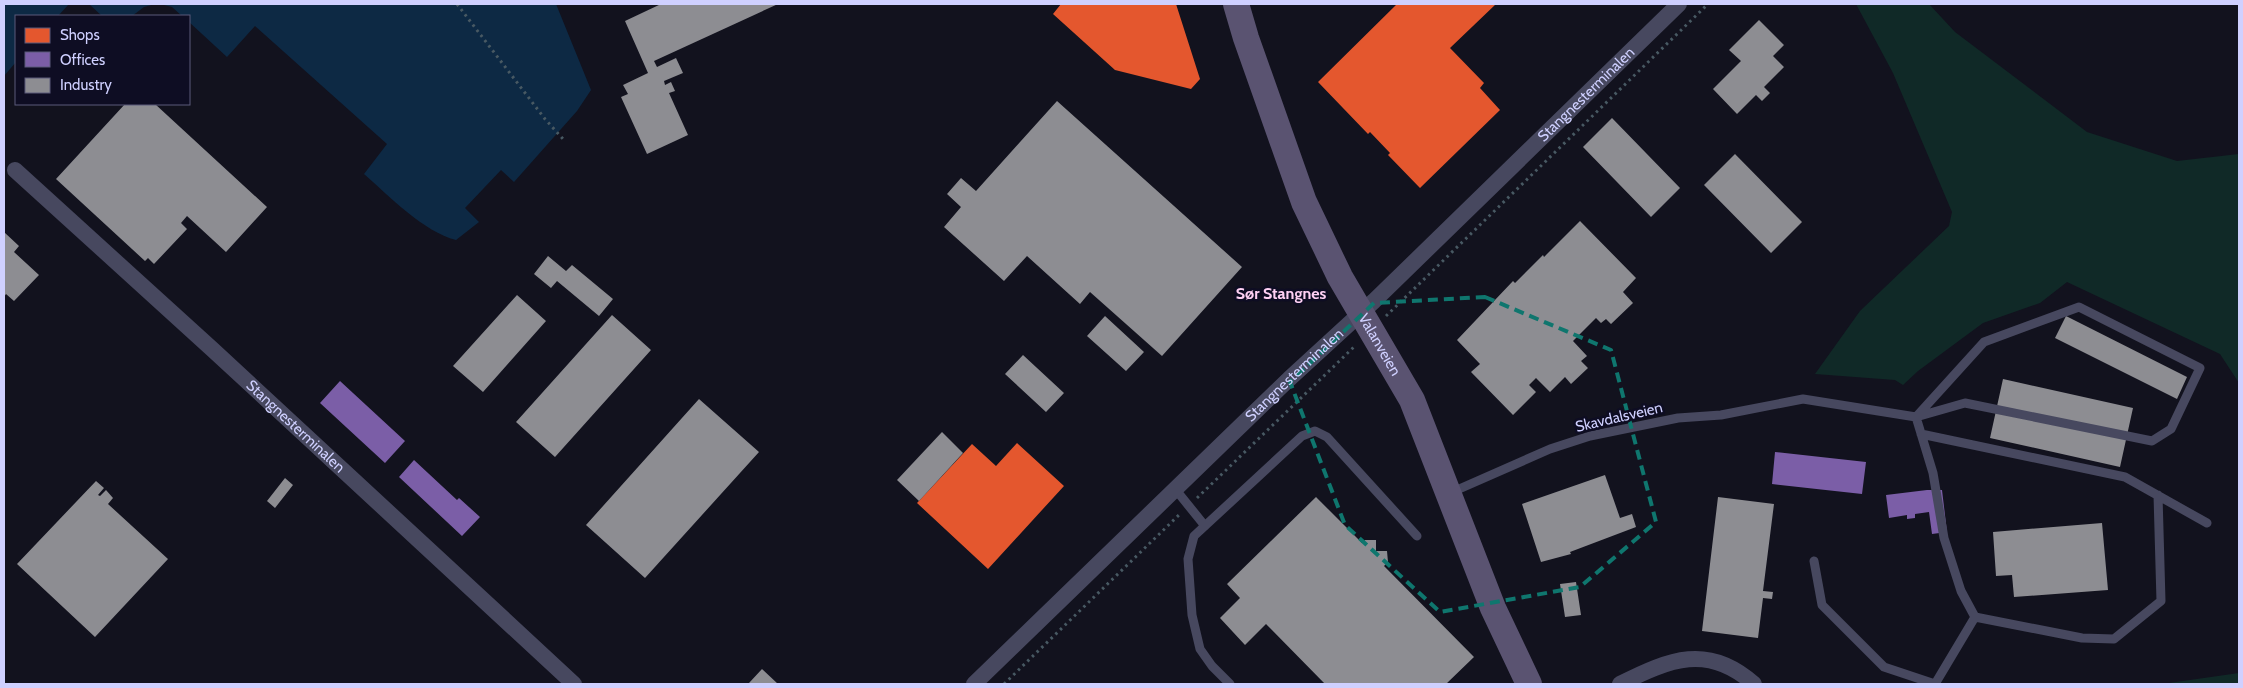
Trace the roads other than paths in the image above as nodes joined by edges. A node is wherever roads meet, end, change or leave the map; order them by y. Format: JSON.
{"nodes":[{"id":1,"x":1236,"y":4,"type":"edge"},
{"id":2,"x":1680,"y":4,"type":"edge"},
{"id":3,"x":15,"y":170,"type":"dead end"},
{"id":4,"x":1374,"y":315,"type":"junction"},
{"id":5,"x":1916,"y":417,"type":"junction"},
{"id":6,"x":1921,"y":434,"type":"junction"},
{"id":7,"x":1176,"y":490,"type":"junction"},
{"id":8,"x":1449,"y":493,"type":"junction"},
{"id":9,"x":2158,"y":495,"type":"junction"},
{"id":10,"x":2207,"y":523,"type":"dead end"},
{"id":11,"x":1205,"y":526,"type":"junction"},
{"id":12,"x":1417,"y":536,"type":"dead end"},
{"id":13,"x":1814,"y":561,"type":"dead end"},
{"id":14,"x":1975,"y":618,"type":"junction"},
{"id":15,"x":574,"y":684,"type":"edge"},
{"id":16,"x":974,"y":684,"type":"edge"},
{"id":17,"x":1230,"y":684,"type":"edge"},
{"id":18,"x":1529,"y":684,"type":"edge"},
{"id":19,"x":1620,"y":684,"type":"edge"},
{"id":20,"x":1754,"y":684,"type":"edge"},
{"id":21,"x":1935,"y":684,"type":"edge"}],
"edges":[{"from":1,"to":4,"type":"main road","name":"Valanveien"},
{"from":2,"to":4,"type":"street","name":"Stangnesterminalen"},
{"from":3,"to":15,"type":"street","name":"Stangnesterminalen"},
{"from":4,"to":7,"type":"street","name":"Stangnesterminalen"},
{"from":4,"to":8,"type":"main road","name":"Valanveien"},
{"from":5,"to":5,"type":"lane"},
{"from":5,"to":6,"type":"lane"},
{"from":5,"to":8,"type":"lane","name":"Skavdalsveien"},
{"from":6,"to":9,"type":"lane"},
{"from":6,"to":14,"type":"lane"},
{"from":7,"to":11,"type":"lane"},
{"from":7,"to":16,"type":"street","name":"Stangnesterminalen"},
{"from":8,"to":18,"type":"main road","name":"Valanveien"},
{"from":9,"to":10,"type":"lane"},
{"from":9,"to":14,"type":"lane"},
{"from":11,"to":12,"type":"lane"},
{"from":11,"to":17,"type":"lane"},
{"from":13,"to":21,"type":"lane"},
{"from":14,"to":21,"type":"lane"},
{"from":19,"to":20,"type":"street"}]}
